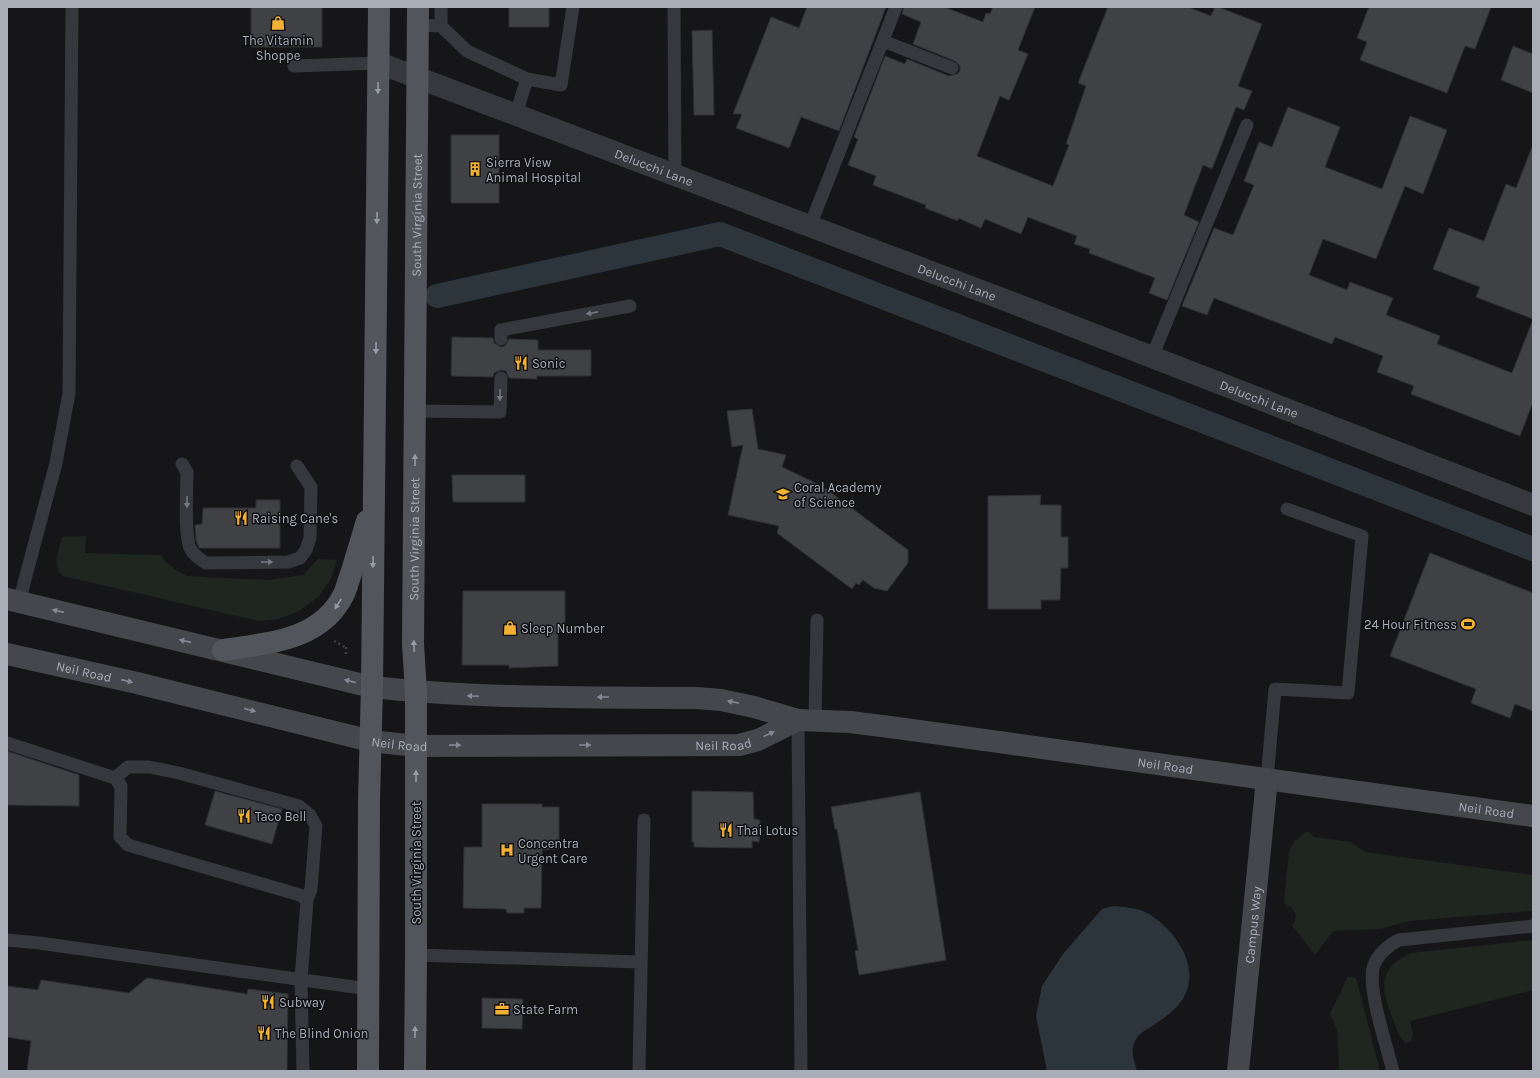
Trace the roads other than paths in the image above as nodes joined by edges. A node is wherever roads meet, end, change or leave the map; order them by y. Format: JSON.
{"nodes":[{"id":1,"x":72,"y":7,"type":"edge"},
{"id":2,"x":379,"y":7,"type":"edge"},
{"id":3,"x":441,"y":7,"type":"edge"},
{"id":4,"x":573,"y":7,"type":"edge"},
{"id":5,"x":674,"y":7,"type":"edge"},
{"id":6,"x":896,"y":7,"type":"edge"},
{"id":7,"x":418,"y":16,"type":"edge"},
{"id":8,"x":441,"y":26,"type":"junction"},
{"id":9,"x":883,"y":41,"type":"junction"},
{"id":10,"x":379,"y":63,"type":"junction"},
{"id":11,"x":294,"y":66,"type":"dead end"},
{"id":12,"x":952,"y":68,"type":"dead end"},
{"id":13,"x":418,"y":77,"type":"junction"},
{"id":14,"x":527,"y":79,"type":"junction"},
{"id":15,"x":516,"y":114,"type":"junction"},
{"id":16,"x":1247,"y":125,"type":"dead end"},
{"id":17,"x":675,"y":174,"type":"junction"},
{"id":18,"x":810,"y":226,"type":"junction"},
{"id":19,"x":630,"y":306,"type":"dead end"},
{"id":20,"x":501,"y":339,"type":"dead end"},
{"id":21,"x":1152,"y":357,"type":"junction"},
{"id":22,"x":500,"y":378,"type":"dead end"},
{"id":23,"x":415,"y":411,"type":"junction"},
{"id":24,"x":182,"y":464,"type":"dead end"},
{"id":25,"x":297,"y":466,"type":"dead end"},
{"id":26,"x":374,"y":501,"type":"junction"},
{"id":27,"x":1532,"y":503,"type":"edge"},
{"id":28,"x":1287,"y":509,"type":"dead end"},
{"id":29,"x":13,"y":600,"type":"edge"},
{"id":30,"x":817,"y":620,"type":"dead end"},
{"id":31,"x":223,"y":650,"type":"junction"},
{"id":32,"x":7,"y":654,"type":"edge"},
{"id":33,"x":372,"y":687,"type":"junction"},
{"id":34,"x":416,"y":692,"type":"junction"},
{"id":35,"x":806,"y":720,"type":"junction"},
{"id":36,"x":371,"y":740,"type":"junction"},
{"id":37,"x":7,"y":743,"type":"edge"},
{"id":38,"x":416,"y":746,"type":"junction"},
{"id":39,"x":115,"y":778,"type":"junction"},
{"id":40,"x":1268,"y":779,"type":"junction"},
{"id":41,"x":1533,"y":816,"type":"edge"},
{"id":42,"x":644,"y":820,"type":"dead end"},
{"id":43,"x":306,"y":900,"type":"junction"},
{"id":44,"x":1533,"y":926,"type":"edge"},
{"id":45,"x":7,"y":940,"type":"edge"},
{"id":46,"x":416,"y":955,"type":"junction"},
{"id":47,"x":641,"y":962,"type":"junction"},
{"id":48,"x":301,"y":980,"type":"junction"},
{"id":49,"x":368,"y":989,"type":"junction"},
{"id":50,"x":303,"y":1071,"type":"edge"},
{"id":51,"x":368,"y":1071,"type":"edge"},
{"id":52,"x":415,"y":1071,"type":"edge"},
{"id":53,"x":639,"y":1071,"type":"edge"},
{"id":54,"x":801,"y":1071,"type":"edge"},
{"id":55,"x":1238,"y":1071,"type":"edge"},
{"id":56,"x":1393,"y":1071,"type":"edge"}],
"edges":[{"from":1,"to":29,"type":"lane"},
{"from":2,"to":10,"type":"main road"},
{"from":3,"to":8,"type":"lane"},
{"from":4,"to":14,"type":"lane"},
{"from":5,"to":17,"type":"lane"},
{"from":6,"to":9,"type":"lane"},
{"from":7,"to":8,"type":"lane"},
{"from":7,"to":13,"type":"main road","name":"South Virginia Street"},
{"from":8,"to":14,"type":"lane"},
{"from":9,"to":12,"type":"lane"},
{"from":9,"to":18,"type":"lane"},
{"from":10,"to":11,"type":"lane"},
{"from":10,"to":13,"type":"street","name":"Delucchi Lane"},
{"from":10,"to":26,"type":"main road","one_way":true},
{"from":13,"to":15,"type":"street","name":"Delucchi Lane"},
{"from":13,"to":23,"type":"main road","name":"South Virginia Street"},
{"from":14,"to":15,"type":"lane"},
{"from":15,"to":17,"type":"street","name":"Delucchi Lane"},
{"from":16,"to":21,"type":"lane"},
{"from":17,"to":18,"type":"street","name":"Delucchi Lane"},
{"from":18,"to":21,"type":"street","name":"Delucchi Lane"},
{"from":19,"to":20,"type":"lane","one_way":true},
{"from":21,"to":27,"type":"street","name":"Delucchi Lane"},
{"from":22,"to":23,"type":"lane","one_way":true},
{"from":34,"to":23,"type":"main road","name":"South Virginia Street","one_way":true},
{"from":24,"to":25,"type":"lane","one_way":true},
{"from":26,"to":31,"type":"main road","one_way":true},
{"from":26,"to":33,"type":"main road","one_way":true},
{"from":28,"to":40,"type":"lane"},
{"from":31,"to":29,"type":"street","name":"Neil Road","one_way":true},
{"from":30,"to":35,"type":"lane"},
{"from":33,"to":31,"type":"street","name":"Neil Road","one_way":true},
{"from":32,"to":36,"type":"street","name":"Neil Road","one_way":true},
{"from":33,"to":34,"type":"street","name":"Neil Road"},
{"from":33,"to":36,"type":"main road"},
{"from":35,"to":34,"type":"street","name":"Neil Road","one_way":true},
{"from":34,"to":38,"type":"main road","name":"South Virginia Street"},
{"from":38,"to":35,"type":"street","name":"Neil Road","one_way":true},
{"from":35,"to":40,"type":"street","name":"Neil Road"},
{"from":35,"to":54,"type":"lane"},
{"from":36,"to":38,"type":"street","name":"Neil Road"},
{"from":36,"to":49,"type":"main road"},
{"from":37,"to":39,"type":"lane"},
{"from":46,"to":38,"type":"main road","name":"South Virginia Street","one_way":true},
{"from":39,"to":43,"type":"lane"},
{"from":39,"to":43,"type":"lane"},
{"from":40,"to":41,"type":"street","name":"Neil Road"},
{"from":40,"to":55,"type":"street","name":"Campus Way"},
{"from":42,"to":47,"type":"lane"},
{"from":43,"to":48,"type":"lane"},
{"from":44,"to":56,"type":"lane"},
{"from":45,"to":48,"type":"lane"},
{"from":46,"to":47,"type":"lane"},
{"from":52,"to":46,"type":"main road","name":"South Virginia Street","one_way":true},
{"from":47,"to":53,"type":"lane"},
{"from":48,"to":49,"type":"lane"},
{"from":48,"to":50,"type":"lane"},
{"from":49,"to":51,"type":"main road"}]}
